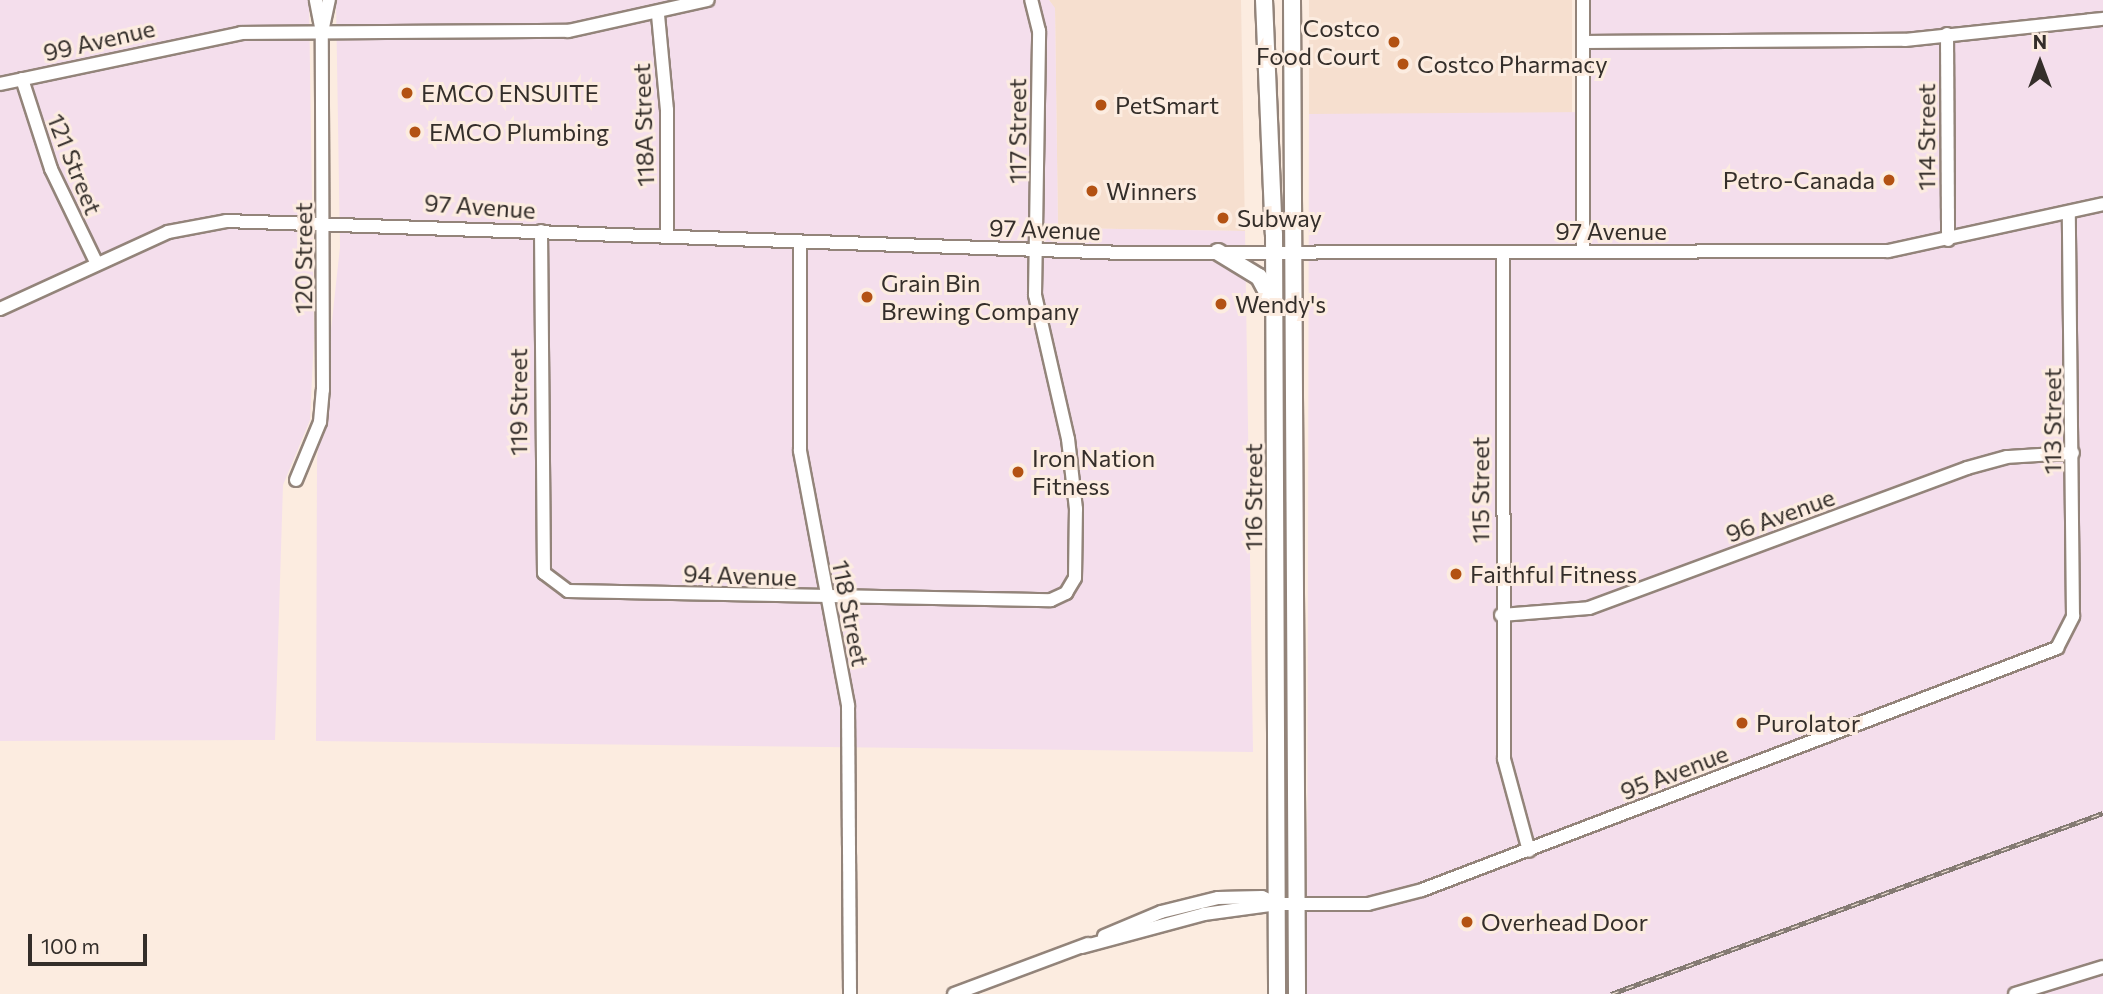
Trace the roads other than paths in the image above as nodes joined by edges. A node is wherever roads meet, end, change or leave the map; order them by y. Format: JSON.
{"nodes":[{"id":1,"x":316,"y":0,"type":"edge"},
{"id":2,"x":329,"y":0,"type":"edge"},
{"id":3,"x":708,"y":0,"type":"edge"},
{"id":4,"x":1031,"y":0,"type":"edge"},
{"id":5,"x":1264,"y":0,"type":"edge"},
{"id":6,"x":1292,"y":0,"type":"edge"},
{"id":7,"x":1583,"y":0,"type":"edge"},
{"id":8,"x":658,"y":15,"type":"junction"},
{"id":9,"x":2103,"y":19,"type":"edge"},
{"id":10,"x":322,"y":32,"type":"junction"},
{"id":11,"x":1947,"y":34,"type":"junction"},
{"id":12,"x":1583,"y":42,"type":"junction"},
{"id":13,"x":22,"y":79,"type":"junction"},
{"id":14,"x":0,"y":84,"type":"edge"},
{"id":15,"x":2103,"y":204,"type":"edge"},
{"id":16,"x":2069,"y":212,"type":"junction"},
{"id":17,"x":325,"y":220,"type":"junction"},
{"id":18,"x":541,"y":231,"type":"junction"},
{"id":19,"x":667,"y":235,"type":"junction"},
{"id":20,"x":1948,"y":240,"type":"junction"},
{"id":21,"x":800,"y":242,"type":"junction"},
{"id":22,"x":1036,"y":249,"type":"junction"},
{"id":23,"x":1218,"y":252,"type":"junction"},
{"id":24,"x":1503,"y":252,"type":"junction"},
{"id":25,"x":1583,"y":252,"type":"junction"},
{"id":26,"x":1274,"y":254,"type":"junction"},
{"id":27,"x":1296,"y":254,"type":"junction"},
{"id":28,"x":96,"y":262,"type":"junction"},
{"id":29,"x":1274,"y":306,"type":"junction"},
{"id":30,"x":0,"y":309,"type":"edge"},
{"id":31,"x":2073,"y":453,"type":"junction"},
{"id":32,"x":296,"y":480,"type":"dead end"},
{"id":33,"x":544,"y":573,"type":"joint"},
{"id":34,"x":1066,"y":593,"type":"joint"},
{"id":35,"x":828,"y":599,"type":"junction"},
{"id":36,"x":1502,"y":615,"type":"junction"},
{"id":37,"x":2069,"y":631,"type":"joint"},
{"id":38,"x":1529,"y":851,"type":"junction"},
{"id":39,"x":1277,"y":904,"type":"junction"},
{"id":40,"x":1296,"y":904,"type":"junction"},
{"id":41,"x":2101,"y":967,"type":"edge"},
{"id":42,"x":850,"y":994,"type":"edge"},
{"id":43,"x":954,"y":994,"type":"edge"},
{"id":44,"x":1277,"y":994,"type":"edge"},
{"id":45,"x":1297,"y":994,"type":"edge"},
{"id":46,"x":2015,"y":994,"type":"edge"}],
"edges":[{"from":1,"to":10,"type":"street","name":"120 Street"},
{"from":2,"to":10,"type":"street","name":"120 Street"},
{"from":3,"to":8,"type":"street","name":"99 Avenue"},
{"from":4,"to":22,"type":"street","name":"117 Street"},
{"from":5,"to":26,"type":"main road","name":"116 Street"},
{"from":6,"to":27,"type":"main road","name":"116 Street"},
{"from":7,"to":12,"type":"street"},
{"from":8,"to":10,"type":"street","name":"99 Avenue"},
{"from":8,"to":19,"type":"street","name":"118A Street"},
{"from":9,"to":11,"type":"street"},
{"from":10,"to":13,"type":"street","name":"99 Avenue"},
{"from":10,"to":17,"type":"street","name":"120 Street"},
{"from":11,"to":12,"type":"street"},
{"from":11,"to":20,"type":"street","name":"114 Street"},
{"from":12,"to":25,"type":"street"},
{"from":13,"to":14,"type":"street","name":"99 Avenue"},
{"from":13,"to":28,"type":"street","name":"121 Street"},
{"from":15,"to":16,"type":"street","name":"97 Avenue"},
{"from":16,"to":20,"type":"street","name":"97 Avenue"},
{"from":16,"to":31,"type":"street","name":"113 Street"},
{"from":17,"to":18,"type":"street","name":"97 Avenue"},
{"from":17,"to":28,"type":"street","name":"97 Avenue"},
{"from":17,"to":32,"type":"street","name":"120 Street"},
{"from":18,"to":19,"type":"street","name":"97 Avenue"},
{"from":18,"to":33,"type":"street","name":"119 Street"},
{"from":19,"to":21,"type":"street","name":"97 Avenue"},
{"from":20,"to":25,"type":"street","name":"97 Avenue"},
{"from":21,"to":22,"type":"street","name":"97 Avenue"},
{"from":21,"to":35,"type":"street","name":"118 Street"},
{"from":22,"to":23,"type":"street","name":"97 Avenue"},
{"from":22,"to":34,"type":"street","name":"117 Street"},
{"from":23,"to":26,"type":"street","name":"97 Avenue"},
{"from":23,"to":29,"type":"main road"},
{"from":24,"to":25,"type":"street","name":"97 Avenue"},
{"from":24,"to":27,"type":"street","name":"97 Avenue"},
{"from":24,"to":36,"type":"street","name":"115 Street"},
{"from":26,"to":27,"type":"street","name":"97 Avenue"},
{"from":26,"to":29,"type":"main road","name":"116 Street"},
{"from":27,"to":40,"type":"main road","name":"116 Street"},
{"from":28,"to":30,"type":"street","name":"97 Avenue"},
{"from":29,"to":39,"type":"main road","name":"116 Street"},
{"from":31,"to":36,"type":"street","name":"96 Avenue"},
{"from":31,"to":37,"type":"street","name":"113 Street"},
{"from":33,"to":35,"type":"street","name":"94 Avenue"},
{"from":34,"to":35,"type":"street","name":"94 Avenue"},
{"from":35,"to":42,"type":"street","name":"118 Street"},
{"from":36,"to":38,"type":"street","name":"115 Street"},
{"from":37,"to":38,"type":"street","name":"95 Avenue"},
{"from":38,"to":40,"type":"street","name":"95 Avenue"},
{"from":39,"to":40,"type":"street","name":"95 Avenue"},
{"from":39,"to":43,"type":"street","name":"95 Avenue"},
{"from":39,"to":44,"type":"main road","name":"116 Street"},
{"from":40,"to":45,"type":"main road","name":"116 Street"},
{"from":41,"to":46,"type":"street"}]}
